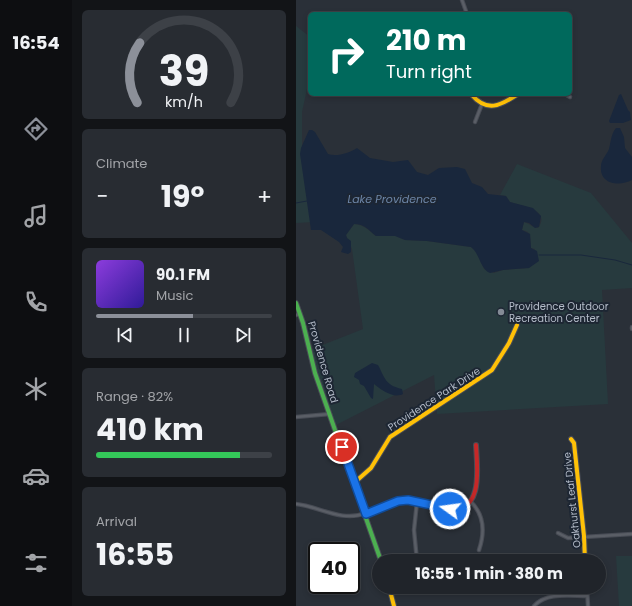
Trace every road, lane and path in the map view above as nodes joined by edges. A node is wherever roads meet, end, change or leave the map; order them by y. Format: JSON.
{"nodes":[{"id":1,"x":462,"y":0,"type":"edge"},
{"id":2,"x":466,"y":12,"type":"edge"},
{"id":3,"x":473,"y":96,"type":"edge"},
{"id":4,"x":515,"y":96,"type":"edge"},
{"id":5,"x":482,"y":104,"type":"junction"},
{"id":6,"x":476,"y":122,"type":"dead end"},
{"id":7,"x":296,"y":303,"type":"edge"},
{"id":8,"x":298,"y":315,"type":"edge"},
{"id":9,"x":517,"y":325,"type":"dead end"},
{"id":10,"x":330,"y":414,"type":"junction"},
{"id":11,"x":296,"y":417,"type":"edge"},
{"id":12,"x":571,"y":439,"type":"dead end"},
{"id":13,"x":476,"y":445,"type":"dead end"},
{"id":14,"x":354,"y":483,"type":"junction"},
{"id":15,"x":418,"y":501,"type":"junction"},
{"id":16,"x":470,"y":501,"type":"junction"},
{"id":17,"x":296,"y":504,"type":"edge"},
{"id":18,"x":365,"y":513,"type":"junction"},
{"id":19,"x":558,"y":533,"type":"dead end"},
{"id":20,"x":632,"y":534,"type":"edge"},
{"id":21,"x":584,"y":536,"type":"junction"},
{"id":22,"x":479,"y":550,"type":"dead end"},
{"id":23,"x":380,"y":554,"type":"edge"},
{"id":24,"x":416,"y":554,"type":"edge"},
{"id":25,"x":585,"y":554,"type":"edge"},
{"id":26,"x":391,"y":594,"type":"edge"},
{"id":27,"x":587,"y":596,"type":"joint"},
{"id":28,"x":394,"y":606,"type":"edge"},
{"id":29,"x":534,"y":606,"type":"edge"},
{"id":30,"x":588,"y":606,"type":"edge"}],
"edges":[{"from":1,"to":2,"type":"street"},
{"from":3,"to":5,"type":"street"},
{"from":4,"to":5,"type":"street"},
{"from":5,"to":6,"type":"street"},
{"from":7,"to":8,"type":"street","name":"Providence Road"},
{"from":8,"to":10,"type":"street","name":"Providence Road"},
{"from":9,"to":14,"type":"street","name":"Providence Park Drive"},
{"from":10,"to":11,"type":"street"},
{"from":10,"to":14,"type":"street","name":"Providence Road"},
{"from":12,"to":21,"type":"street","name":"Oakhurst Leaf Drive"},
{"from":13,"to":16,"type":"street"},
{"from":14,"to":18,"type":"street","name":"Providence Road"},
{"from":15,"to":16,"type":"street"},
{"from":15,"to":18,"type":"street"},
{"from":15,"to":24,"type":"street"},
{"from":16,"to":22,"type":"street"},
{"from":17,"to":18,"type":"street"},
{"from":18,"to":23,"type":"street","name":"Providence Road"},
{"from":19,"to":21,"type":"street"},
{"from":20,"to":21,"type":"street"},
{"from":21,"to":25,"type":"street","name":"Oakhurst Leaf Drive"},
{"from":26,"to":28,"type":"street"},
{"from":27,"to":29,"type":"street"},
{"from":27,"to":30,"type":"street"}]}
